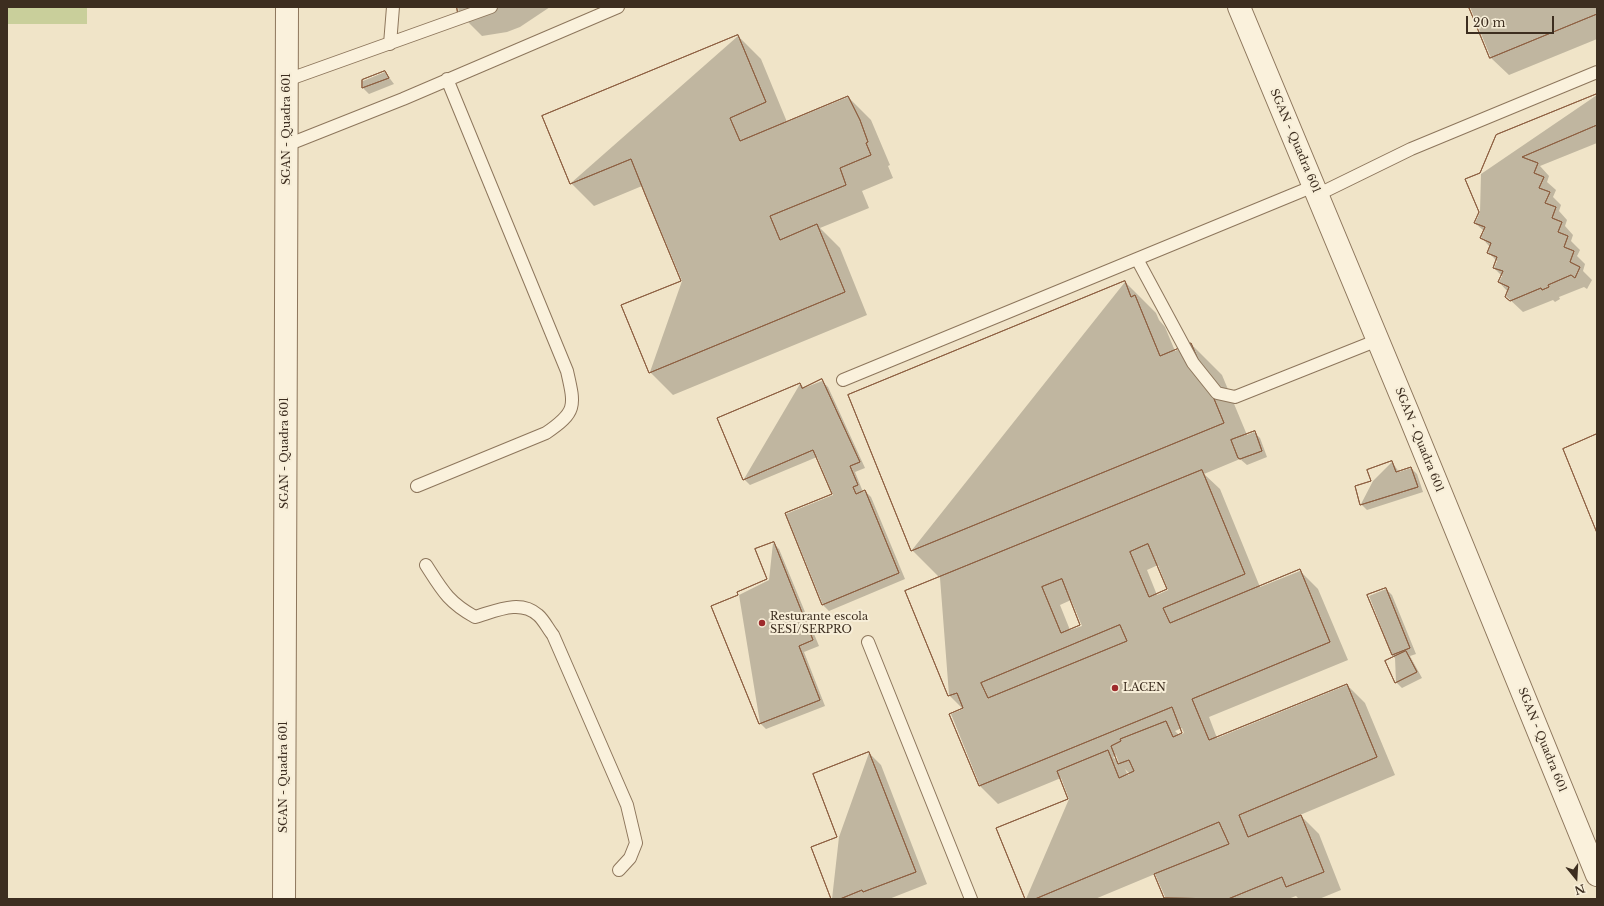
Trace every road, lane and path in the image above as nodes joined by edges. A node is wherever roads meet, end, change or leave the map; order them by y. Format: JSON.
{"nodes":[{"id":1,"x":287,"y":7,"type":"edge"},
{"id":2,"x":393,"y":7,"type":"edge"},
{"id":3,"x":491,"y":7,"type":"edge"},
{"id":4,"x":618,"y":7,"type":"edge"},
{"id":5,"x":1239,"y":7,"type":"edge"},
{"id":6,"x":390,"y":44,"type":"junction"},
{"id":7,"x":1597,"y":72,"type":"edge"},
{"id":8,"x":447,"y":79,"type":"junction"},
{"id":9,"x":287,"y":80,"type":"junction"},
{"id":10,"x":287,"y":145,"type":"junction"},
{"id":11,"x":1315,"y":190,"type":"junction"},
{"id":12,"x":1137,"y":259,"type":"junction"},
{"id":13,"x":1378,"y":340,"type":"junction"},
{"id":14,"x":843,"y":380,"type":"dead end"},
{"id":15,"x":417,"y":486,"type":"dead end"},
{"id":16,"x":426,"y":565,"type":"dead end"},
{"id":17,"x":868,"y":642,"type":"dead end"},
{"id":18,"x":618,"y":870,"type":"dead end"},
{"id":19,"x":1597,"y":875,"type":"edge"},
{"id":20,"x":284,"y":899,"type":"edge"},
{"id":21,"x":971,"y":899,"type":"edge"}],
"edges":[{"from":1,"to":9,"type":"street","name":"SGAN - Quadra 601"},
{"from":2,"to":6,"type":"lane"},
{"from":3,"to":6,"type":"lane"},
{"from":4,"to":8,"type":"lane"},
{"from":5,"to":11,"type":"street","name":"SGAN - Quadra 601"},
{"from":6,"to":9,"type":"lane"},
{"from":7,"to":11,"type":"lane"},
{"from":8,"to":10,"type":"lane"},
{"from":8,"to":15,"type":"lane"},
{"from":9,"to":10,"type":"street","name":"SGAN - Quadra 601"},
{"from":10,"to":20,"type":"street","name":"SGAN - Quadra 601"},
{"from":11,"to":12,"type":"lane"},
{"from":11,"to":13,"type":"street","name":"SGAN - Quadra 601"},
{"from":12,"to":13,"type":"lane"},
{"from":12,"to":14,"type":"lane"},
{"from":13,"to":19,"type":"street","name":"SGAN - Quadra 601"},
{"from":16,"to":18,"type":"lane"},
{"from":17,"to":21,"type":"lane"}]}
